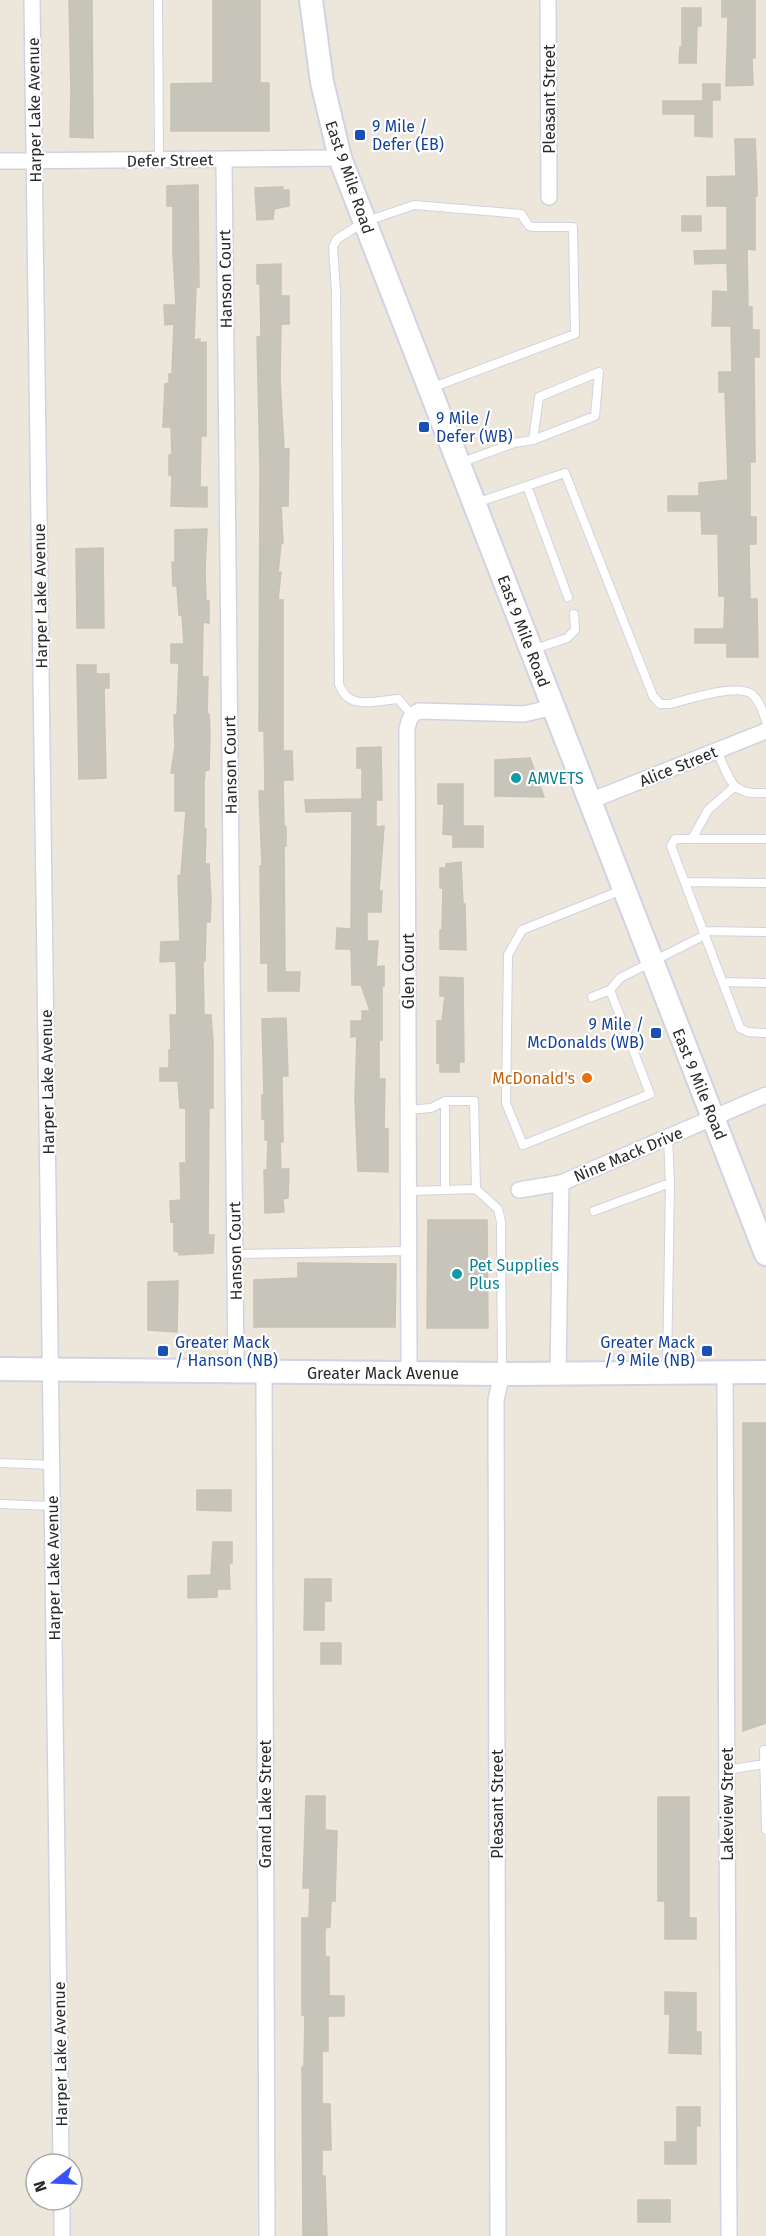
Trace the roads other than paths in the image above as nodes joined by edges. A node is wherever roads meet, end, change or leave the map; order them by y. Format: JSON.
{"nodes":[{"id":1,"x":32,"y":0,"type":"edge"},
{"id":2,"x":158,"y":0,"type":"edge"},
{"id":3,"x":311,"y":0,"type":"edge"},
{"id":4,"x":548,"y":0,"type":"edge"},
{"id":5,"x":340,"y":158,"type":"junction"},
{"id":6,"x":159,"y":160,"type":"junction"},
{"id":7,"x":224,"y":160,"type":"junction"},
{"id":8,"x":0,"y":161,"type":"edge"},
{"id":9,"x":34,"y":161,"type":"junction"},
{"id":10,"x":549,"y":197,"type":"dead end"},
{"id":11,"x":364,"y":222,"type":"junction"},
{"id":12,"x":430,"y":389,"type":"junction"},
{"id":13,"x":532,"y":440,"type":"junction"},
{"id":14,"x":458,"y":464,"type":"junction"},
{"id":15,"x":527,"y":486,"type":"junction"},
{"id":16,"x":474,"y":504,"type":"junction"},
{"id":17,"x":568,"y":597,"type":"dead end"},
{"id":18,"x":574,"y":614,"type":"dead end"},
{"id":19,"x":531,"y":651,"type":"junction"},
{"id":20,"x":554,"y":707,"type":"junction"},
{"id":21,"x":412,"y":715,"type":"junction"},
{"id":22,"x":766,"y":721,"type":"edge"},
{"id":23,"x":766,"y":731,"type":"edge"},
{"id":24,"x":717,"y":751,"type":"junction"},
{"id":25,"x":734,"y":787,"type":"junction"},
{"id":26,"x":766,"y":794,"type":"edge"},
{"id":27,"x":590,"y":801,"type":"junction"},
{"id":28,"x":692,"y":839,"type":"junction"},
{"id":29,"x":766,"y":839,"type":"edge"},
{"id":30,"x":685,"y":882,"type":"junction"},
{"id":31,"x":766,"y":883,"type":"edge"},
{"id":32,"x":623,"y":890,"type":"junction"},
{"id":33,"x":766,"y":932,"type":"edge"},
{"id":34,"x":704,"y":933,"type":"junction"},
{"id":35,"x":653,"y":963,"type":"junction"},
{"id":36,"x":723,"y":982,"type":"junction"},
{"id":37,"x":766,"y":983,"type":"edge"},
{"id":38,"x":610,"y":990,"type":"junction"},
{"id":39,"x":592,"y":998,"type":"dead end"},
{"id":40,"x":766,"y":1033,"type":"edge"},
{"id":41,"x":766,"y":1095,"type":"edge"},
{"id":42,"x":445,"y":1101,"type":"junction"},
{"id":43,"x":408,"y":1110,"type":"junction"},
{"id":44,"x":714,"y":1117,"type":"junction"},
{"id":45,"x":668,"y":1137,"type":"junction"},
{"id":46,"x":561,"y":1183,"type":"junction"},
{"id":47,"x":670,"y":1183,"type":"junction"},
{"id":48,"x":476,"y":1189,"type":"junction"},
{"id":49,"x":445,"y":1190,"type":"junction"},
{"id":50,"x":519,"y":1190,"type":"dead end"},
{"id":51,"x":409,"y":1191,"type":"junction"},
{"id":52,"x":594,"y":1211,"type":"dead end"},
{"id":53,"x":765,"y":1250,"type":"edge"},
{"id":54,"x":409,"y":1251,"type":"junction"},
{"id":55,"x":235,"y":1254,"type":"junction"},
{"id":56,"x":0,"y":1369,"type":"edge"},
{"id":57,"x":51,"y":1370,"type":"junction"},
{"id":58,"x":236,"y":1371,"type":"junction"},
{"id":59,"x":264,"y":1372,"type":"junction"},
{"id":60,"x":725,"y":1372,"type":"junction"},
{"id":61,"x":766,"y":1372,"type":"edge"},
{"id":62,"x":410,"y":1373,"type":"junction"},
{"id":63,"x":558,"y":1373,"type":"junction"},
{"id":64,"x":667,"y":1373,"type":"junction"},
{"id":65,"x":502,"y":1374,"type":"junction"},
{"id":66,"x":0,"y":1463,"type":"edge"},
{"id":67,"x":52,"y":1465,"type":"junction"},
{"id":68,"x":0,"y":1504,"type":"edge"},
{"id":69,"x":52,"y":1506,"type":"junction"},
{"id":70,"x":766,"y":1750,"type":"edge"},
{"id":71,"x":764,"y":1764,"type":"junction"},
{"id":72,"x":727,"y":1770,"type":"junction"},
{"id":73,"x":766,"y":1789,"type":"edge"},
{"id":74,"x":766,"y":1828,"type":"edge"},
{"id":75,"x":61,"y":2152,"type":"edge"},
{"id":76,"x":62,"y":2212,"type":"edge"},
{"id":77,"x":62,"y":2236,"type":"edge"},
{"id":78,"x":267,"y":2236,"type":"edge"},
{"id":79,"x":498,"y":2236,"type":"edge"},
{"id":80,"x":729,"y":2236,"type":"edge"}],
"edges":[{"from":1,"to":9,"type":"street","name":"Harper Lake Avenue"},
{"from":2,"to":6,"type":"lane"},
{"from":3,"to":5,"type":"main road","name":"East 9 Mile Road"},
{"from":4,"to":10,"type":"street","name":"Pleasant Street"},
{"from":5,"to":7,"type":"street","name":"Defer Street"},
{"from":5,"to":11,"type":"main road","name":"East 9 Mile Road"},
{"from":6,"to":7,"type":"street","name":"Defer Street"},
{"from":6,"to":9,"type":"street","name":"Defer Street"},
{"from":7,"to":55,"type":"street","name":"Hanson Court"},
{"from":8,"to":9,"type":"street","name":"Defer Street"},
{"from":9,"to":57,"type":"street","name":"Harper Lake Avenue"},
{"from":11,"to":12,"type":"main road","name":"East 9 Mile Road"},
{"from":11,"to":12,"type":"lane"},
{"from":11,"to":21,"type":"lane"},
{"from":12,"to":14,"type":"main road","name":"East 9 Mile Road"},
{"from":13,"to":13,"type":"lane"},
{"from":13,"to":14,"type":"lane"},
{"from":14,"to":16,"type":"main road","name":"East 9 Mile Road"},
{"from":15,"to":16,"type":"lane"},
{"from":15,"to":17,"type":"lane"},
{"from":15,"to":22,"type":"lane"},
{"from":16,"to":19,"type":"main road","name":"East 9 Mile Road"},
{"from":18,"to":19,"type":"lane"},
{"from":19,"to":20,"type":"main road","name":"East 9 Mile Road"},
{"from":20,"to":21,"type":"street"},
{"from":20,"to":27,"type":"main road","name":"East 9 Mile Road"},
{"from":21,"to":43,"type":"street","name":"Glen Court"},
{"from":23,"to":24,"type":"street","name":"Alice Street"},
{"from":24,"to":25,"type":"lane"},
{"from":24,"to":27,"type":"street","name":"Alice Street"},
{"from":25,"to":26,"type":"lane"},
{"from":25,"to":28,"type":"lane"},
{"from":27,"to":32,"type":"main road","name":"East 9 Mile Road"},
{"from":28,"to":29,"type":"lane"},
{"from":28,"to":30,"type":"lane"},
{"from":30,"to":31,"type":"lane"},
{"from":30,"to":34,"type":"lane"},
{"from":32,"to":35,"type":"main road","name":"East 9 Mile Road"},
{"from":32,"to":38,"type":"lane"},
{"from":33,"to":34,"type":"lane"},
{"from":34,"to":35,"type":"lane"},
{"from":34,"to":36,"type":"lane"},
{"from":35,"to":38,"type":"lane"},
{"from":35,"to":44,"type":"main road","name":"East 9 Mile Road"},
{"from":36,"to":37,"type":"lane"},
{"from":36,"to":40,"type":"lane"},
{"from":38,"to":39,"type":"lane"},
{"from":41,"to":44,"type":"street","name":"Nine Mack Drive"},
{"from":42,"to":43,"type":"lane"},
{"from":42,"to":48,"type":"lane"},
{"from":42,"to":49,"type":"lane"},
{"from":43,"to":51,"type":"street","name":"Glen Court"},
{"from":44,"to":45,"type":"street","name":"Nine Mack Drive"},
{"from":44,"to":53,"type":"main road","name":"East 9 Mile Road"},
{"from":45,"to":46,"type":"street","name":"Nine Mack Drive"},
{"from":45,"to":47,"type":"lane"},
{"from":46,"to":50,"type":"street","name":"Nine Mack Drive"},
{"from":46,"to":63,"type":"street"},
{"from":47,"to":52,"type":"lane"},
{"from":47,"to":64,"type":"lane"},
{"from":48,"to":49,"type":"lane"},
{"from":48,"to":65,"type":"lane"},
{"from":49,"to":51,"type":"lane"},
{"from":51,"to":54,"type":"street","name":"Glen Court"},
{"from":54,"to":55,"type":"lane"},
{"from":54,"to":62,"type":"street","name":"Glen Court"},
{"from":55,"to":58,"type":"street","name":"Hanson Court"},
{"from":56,"to":57,"type":"main road","name":"Greater Mack Avenue"},
{"from":57,"to":58,"type":"main road","name":"Greater Mack Avenue"},
{"from":57,"to":67,"type":"street","name":"Harper Lake Avenue"},
{"from":58,"to":59,"type":"main road","name":"Greater Mack Avenue"},
{"from":59,"to":62,"type":"main road","name":"Greater Mack Avenue"},
{"from":59,"to":78,"type":"street","name":"Grand Lake Street"},
{"from":60,"to":61,"type":"main road","name":"Greater Mack Avenue"},
{"from":60,"to":64,"type":"main road","name":"Greater Mack Avenue"},
{"from":60,"to":72,"type":"street","name":"Lakeview Street"},
{"from":62,"to":65,"type":"main road","name":"Greater Mack Avenue"},
{"from":63,"to":64,"type":"main road","name":"Greater Mack Avenue"},
{"from":63,"to":65,"type":"main road","name":"Greater Mack Avenue"},
{"from":65,"to":79,"type":"street","name":"Pleasant Street"},
{"from":66,"to":67,"type":"lane"},
{"from":67,"to":69,"type":"street","name":"Harper Lake Avenue"},
{"from":68,"to":69,"type":"lane"},
{"from":69,"to":75,"type":"street","name":"Harper Lake Avenue"},
{"from":70,"to":71,"type":"lane"},
{"from":71,"to":72,"type":"lane"},
{"from":71,"to":73,"type":"lane"},
{"from":72,"to":80,"type":"street","name":"Lakeview Street"},
{"from":73,"to":74,"type":"lane"},
{"from":76,"to":77,"type":"street"}]}
